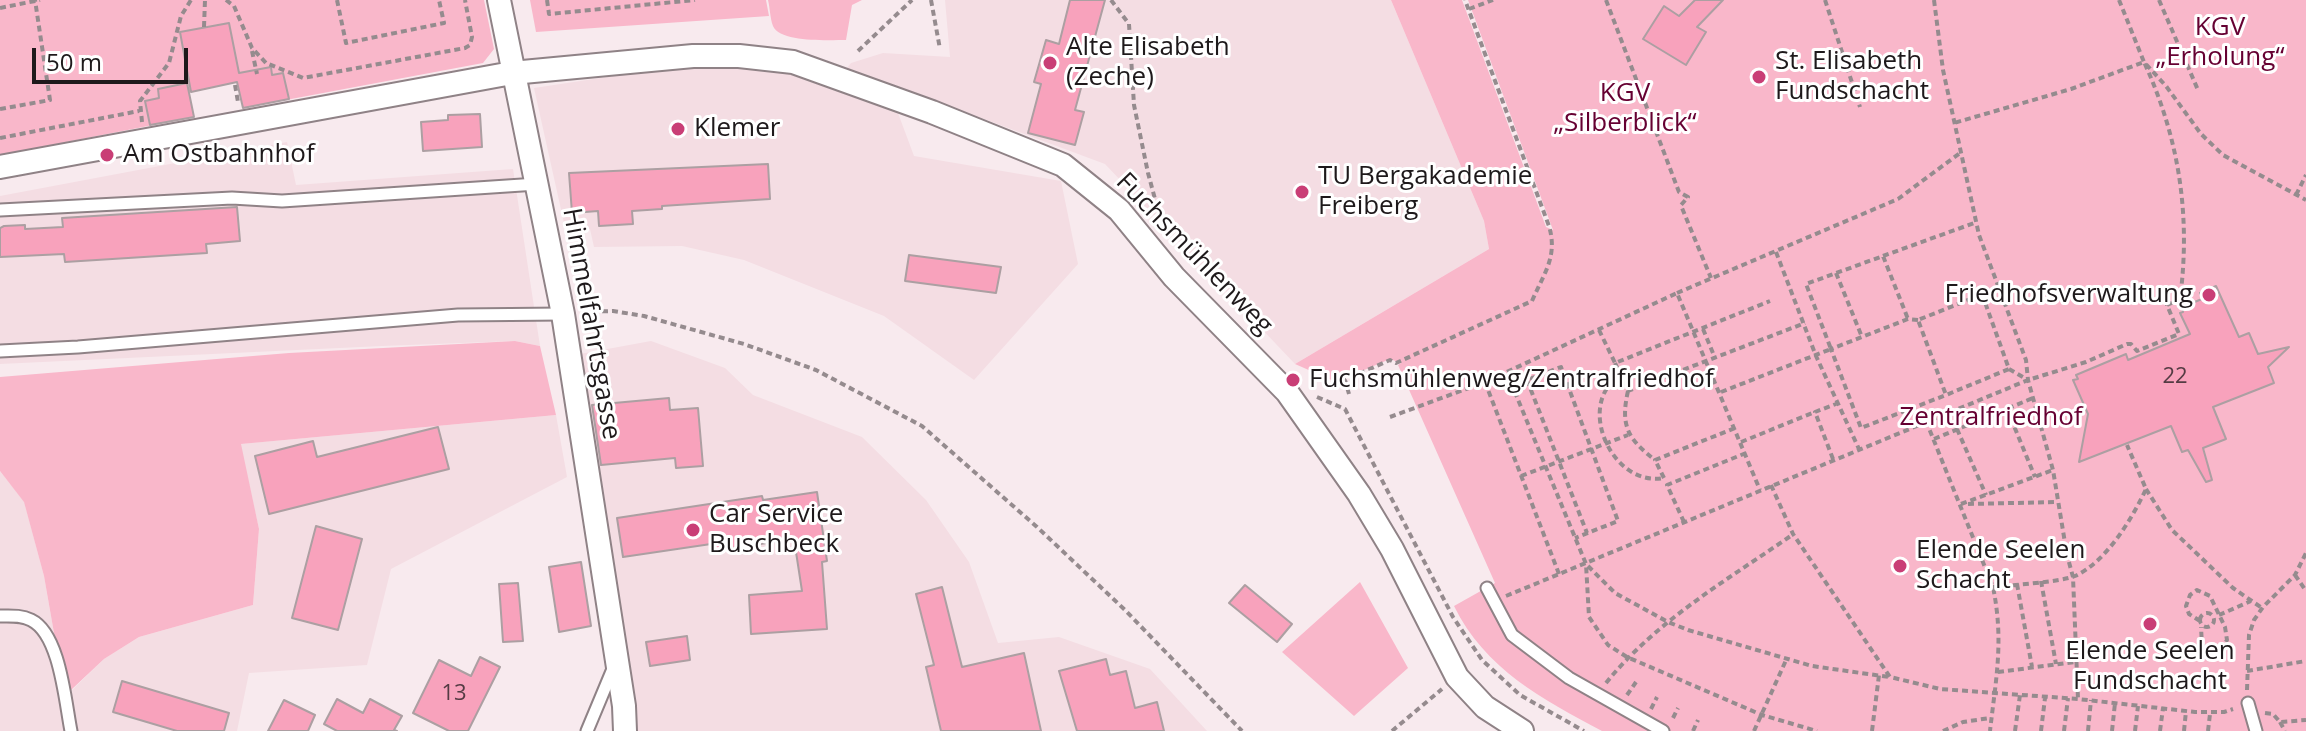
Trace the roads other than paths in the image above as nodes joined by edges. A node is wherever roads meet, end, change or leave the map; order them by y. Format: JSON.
{"nodes":[{"id":1,"x":499,"y":0,"type":"edge"},
{"id":2,"x":512,"y":73,"type":"junction"},
{"id":3,"x":0,"y":167,"type":"edge"},
{"id":4,"x":538,"y":184,"type":"junction"},
{"id":5,"x":0,"y":210,"type":"edge"},
{"id":6,"x":563,"y":314,"type":"junction"},
{"id":7,"x":0,"y":351,"type":"edge"},
{"id":8,"x":1487,"y":588,"type":"dead end"},
{"id":9,"x":0,"y":616,"type":"edge"},
{"id":10,"x":617,"y":660,"type":"junction"},
{"id":11,"x":2248,"y":703,"type":"road end"},
{"id":12,"x":71,"y":731,"type":"edge"},
{"id":13,"x":587,"y":731,"type":"edge"},
{"id":14,"x":625,"y":731,"type":"edge"},
{"id":15,"x":1522,"y":731,"type":"edge"},
{"id":16,"x":1663,"y":731,"type":"edge"},
{"id":17,"x":2256,"y":731,"type":"edge"}],
"edges":[{"from":1,"to":2,"type":"street","name":"Himmelfahrtsgasse"},
{"from":2,"to":3,"type":"street"},
{"from":2,"to":4,"type":"street","name":"Himmelfahrtsgasse"},
{"from":2,"to":15,"type":"street","name":"Fuchsmühlenweg"},
{"from":4,"to":5,"type":"lane"},
{"from":4,"to":6,"type":"street","name":"Himmelfahrtsgasse"},
{"from":6,"to":7,"type":"lane"},
{"from":6,"to":10,"type":"street","name":"Himmelfahrtsgasse"},
{"from":8,"to":16,"type":"lane"},
{"from":9,"to":12,"type":"lane"},
{"from":10,"to":13,"type":"lane"},
{"from":10,"to":14,"type":"street","name":"Himmelfahrtsgasse"},
{"from":11,"to":17,"type":"lane"}]}
